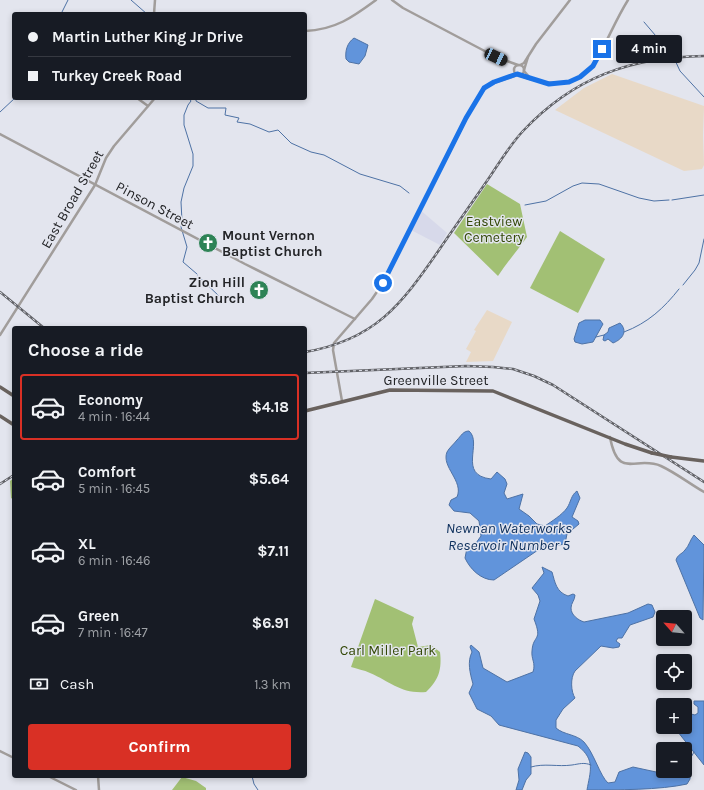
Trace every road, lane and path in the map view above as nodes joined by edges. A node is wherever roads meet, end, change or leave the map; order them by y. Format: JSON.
{"nodes":[{"id":1,"x":155,"y":0,"type":"edge"},
{"id":2,"x":375,"y":0,"type":"edge"},
{"id":3,"x":394,"y":0,"type":"edge"},
{"id":4,"x":570,"y":0,"type":"edge"},
{"id":5,"x":628,"y":0,"type":"edge"},
{"id":6,"x":154,"y":12,"type":"edge"},
{"id":7,"x":307,"y":31,"type":"edge"},
{"id":8,"x":528,"y":57,"type":"junction"},
{"id":9,"x":509,"y":62,"type":"junction"},
{"id":10,"x":519,"y":65,"type":"junction"},
{"id":11,"x":514,"y":70,"type":"junction"},
{"id":12,"x":524,"y":70,"type":"junction"},
{"id":13,"x":518,"y":75,"type":"junction"},
{"id":14,"x":500,"y":80,"type":"junction"},
{"id":15,"x":532,"y":80,"type":"junction"},
{"id":16,"x":140,"y":100,"type":"edge"},
{"id":17,"x":153,"y":100,"type":"edge"},
{"id":18,"x":148,"y":106,"type":"junction"},
{"id":19,"x":0,"y":134,"type":"edge"},
{"id":20,"x":95,"y":185,"type":"junction"},
{"id":21,"x":355,"y":319,"type":"junction"},
{"id":22,"x":0,"y":335,"type":"edge"},
{"id":23,"x":0,"y":387,"type":"edge"},
{"id":24,"x":12,"y":395,"type":"edge"},
{"id":25,"x":342,"y":401,"type":"junction"},
{"id":26,"x":307,"y":410,"type":"edge"},
{"id":27,"x":0,"y":416,"type":"edge"},
{"id":28,"x":12,"y":424,"type":"edge"},
{"id":29,"x":610,"y":437,"type":"junction"},
{"id":30,"x":704,"y":461,"type":"edge"},
{"id":31,"x":704,"y":492,"type":"edge"},
{"id":32,"x":0,"y":751,"type":"edge"},
{"id":33,"x":12,"y":757,"type":"edge"},
{"id":34,"x":52,"y":778,"type":"edge"},
{"id":35,"x":98,"y":778,"type":"edge"},
{"id":36,"x":76,"y":790,"type":"edge"},
{"id":37,"x":100,"y":790,"type":"edge"}],
"edges":[{"from":1,"to":6,"type":"street"},
{"from":2,"to":7,"type":"street"},
{"from":3,"to":9,"type":"street"},
{"from":4,"to":8,"type":"street"},
{"from":5,"to":15,"type":"street"},
{"from":8,"to":10,"type":"street"},
{"from":8,"to":12,"type":"street"},
{"from":9,"to":10,"type":"street"},
{"from":9,"to":11,"type":"street"},
{"from":10,"to":11,"type":"street"},
{"from":10,"to":12,"type":"street"},
{"from":11,"to":13,"type":"street"},
{"from":11,"to":14,"type":"street"},
{"from":12,"to":13,"type":"street"},
{"from":12,"to":15,"type":"street"},
{"from":13,"to":14,"type":"street"},
{"from":13,"to":15,"type":"street"},
{"from":14,"to":21,"type":"street"},
{"from":16,"to":18,"type":"street"},
{"from":17,"to":18,"type":"street","name":"East Broad Street"},
{"from":18,"to":20,"type":"street","name":"East Broad Street"},
{"from":19,"to":20,"type":"street","name":"Pinson Street"},
{"from":20,"to":21,"type":"street","name":"Pinson Street"},
{"from":20,"to":22,"type":"street","name":"East Broad Street"},
{"from":21,"to":25,"type":"street"},
{"from":23,"to":24,"type":"main road"},
{"from":25,"to":26,"type":"main road","name":"Greenville Street"},
{"from":25,"to":29,"type":"main road","name":"Greenville Street"},
{"from":27,"to":28,"type":"main road"},
{"from":29,"to":30,"type":"main road","name":"Greenville Street","bridge":true},
{"from":29,"to":31,"type":"street"},
{"from":32,"to":33,"type":"street"},
{"from":34,"to":36,"type":"street"},
{"from":35,"to":37,"type":"street"}]}
